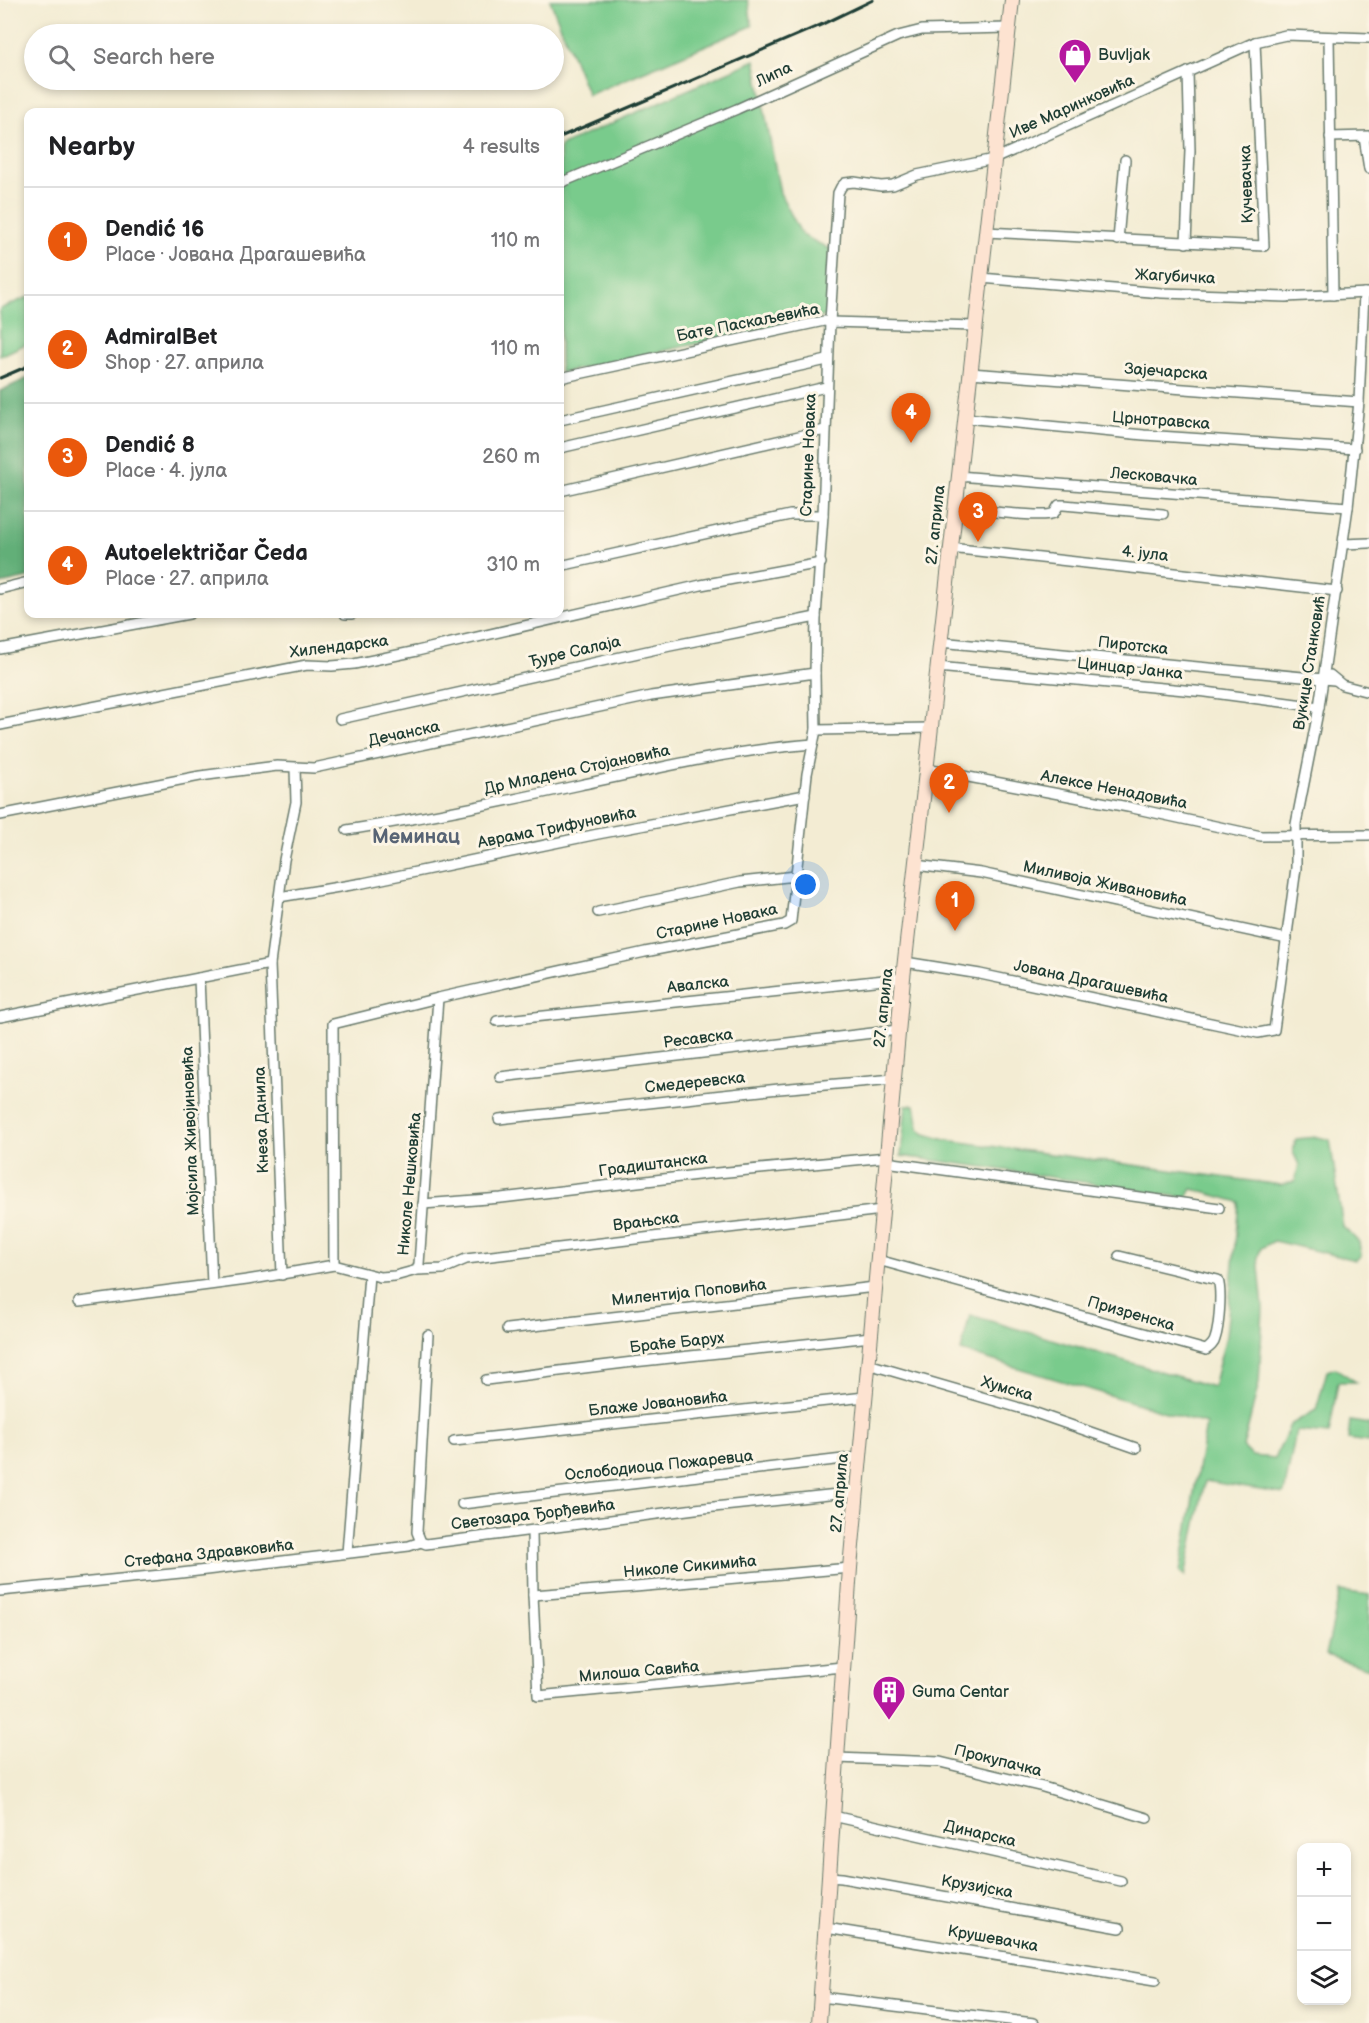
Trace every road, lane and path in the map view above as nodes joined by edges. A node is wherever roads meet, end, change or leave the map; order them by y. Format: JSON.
{"nodes":[{"id":1,"x":1012,"y":0,"type":"edge"},
{"id":2,"x":1009,"y":28,"type":"junction"},
{"id":3,"x":1329,"y":37,"type":"junction"},
{"id":4,"x":1369,"y":38,"type":"edge"},
{"id":5,"x":1255,"y":42,"type":"junction"},
{"id":6,"x":1188,"y":72,"type":"junction"},
{"id":7,"x":1330,"y":137,"type":"junction"},
{"id":8,"x":1367,"y":137,"type":"edge"},
{"id":9,"x":994,"y":159,"type":"junction"},
{"id":10,"x":1125,"y":160,"type":"dead end"},
{"id":11,"x":1369,"y":169,"type":"edge"},
{"id":12,"x":564,"y":181,"type":"edge"},
{"id":13,"x":986,"y":232,"type":"junction"},
{"id":14,"x":1118,"y":240,"type":"junction"},
{"id":15,"x":1186,"y":243,"type":"junction"},
{"id":16,"x":981,"y":278,"type":"junction"},
{"id":17,"x":1366,"y":293,"type":"edge"},
{"id":18,"x":1333,"y":295,"type":"junction"},
{"id":19,"x":830,"y":322,"type":"junction"},
{"id":20,"x":975,"y":326,"type":"junction"},
{"id":21,"x":828,"y":360,"type":"junction"},
{"id":22,"x":970,"y":374,"type":"junction"},
{"id":23,"x":564,"y":377,"type":"edge"},
{"id":24,"x":826,"y":387,"type":"junction"},
{"id":25,"x":1359,"y":402,"type":"junction"},
{"id":26,"x":965,"y":418,"type":"junction"},
{"id":27,"x":564,"y":419,"type":"edge"},
{"id":28,"x":825,"y":430,"type":"junction"},
{"id":29,"x":564,"y":447,"type":"edge"},
{"id":30,"x":1354,"y":449,"type":"junction"},
{"id":31,"x":958,"y":476,"type":"junction"},
{"id":32,"x":564,"y":490,"type":"edge"},
{"id":33,"x":1348,"y":507,"type":"junction"},
{"id":34,"x":955,"y":508,"type":"junction"},
{"id":35,"x":1163,"y":514,"type":"dead end"},
{"id":36,"x":823,"y":515,"type":"junction"},
{"id":37,"x":1369,"y":543,"type":"edge"},
{"id":38,"x":1343,"y":544,"type":"junction"},
{"id":39,"x":951,"y":548,"type":"junction"},
{"id":40,"x":820,"y":563,"type":"junction"},
{"id":41,"x":564,"y":565,"type":"edge"},
{"id":42,"x":24,"y":583,"type":"edge"},
{"id":43,"x":0,"y":589,"type":"edge"},
{"id":44,"x":1337,"y":591,"type":"junction"},
{"id":45,"x":564,"y":617,"type":"edge"},
{"id":46,"x":816,"y":617,"type":"junction"},
{"id":47,"x":167,"y":618,"type":"edge"},
{"id":48,"x":559,"y":618,"type":"edge"},
{"id":49,"x":940,"y":642,"type":"junction"},
{"id":50,"x":0,"y":649,"type":"edge"},
{"id":51,"x":1325,"y":665,"type":"junction"},
{"id":52,"x":937,"y":667,"type":"junction"},
{"id":53,"x":815,"y":672,"type":"junction"},
{"id":54,"x":1323,"y":680,"type":"junction"},
{"id":55,"x":1338,"y":682,"type":"junction"},
{"id":56,"x":1369,"y":692,"type":"edge"},
{"id":57,"x":1319,"y":702,"type":"junction"},
{"id":58,"x":340,"y":719,"type":"dead end"},
{"id":59,"x":0,"y":725,"type":"edge"},
{"id":60,"x":930,"y":728,"type":"junction"},
{"id":61,"x":816,"y":730,"type":"junction"},
{"id":62,"x":813,"y":744,"type":"junction"},
{"id":63,"x":296,"y":768,"type":"junction"},
{"id":64,"x":926,"y":768,"type":"junction"},
{"id":65,"x":805,"y":795,"type":"junction"},
{"id":66,"x":0,"y":815,"type":"edge"},
{"id":67,"x":347,"y":830,"type":"dead end"},
{"id":68,"x":1369,"y":835,"type":"edge"},
{"id":69,"x":1295,"y":837,"type":"junction"},
{"id":70,"x":915,"y":865,"type":"junction"},
{"id":71,"x":796,"y":876,"type":"junction"},
{"id":72,"x":279,"y":897,"type":"junction"},
{"id":73,"x":598,"y":912,"type":"dead end"},
{"id":74,"x":1287,"y":939,"type":"junction"},
{"id":75,"x":905,"y":962,"type":"junction"},
{"id":76,"x":270,"y":964,"type":"junction"},
{"id":77,"x":199,"y":978,"type":"junction"},
{"id":78,"x":903,"y":978,"type":"junction"},
{"id":79,"x":438,"y":998,"type":"junction"},
{"id":80,"x":0,"y":1017,"type":"edge"},
{"id":81,"x":497,"y":1021,"type":"dead end"},
{"id":82,"x":898,"y":1030,"type":"junction"},
{"id":83,"x":1270,"y":1032,"type":"joint"},
{"id":84,"x":500,"y":1077,"type":"dead end"},
{"id":85,"x":894,"y":1079,"type":"junction"},
{"id":86,"x":499,"y":1119,"type":"dead end"},
{"id":87,"x":887,"y":1159,"type":"junction"},
{"id":88,"x":423,"y":1204,"type":"junction"},
{"id":89,"x":1219,"y":1208,"type":"dead end"},
{"id":90,"x":882,"y":1210,"type":"junction"},
{"id":91,"x":1119,"y":1256,"type":"dead end"},
{"id":92,"x":878,"y":1260,"type":"junction"},
{"id":93,"x":334,"y":1265,"type":"junction"},
{"id":94,"x":417,"y":1270,"type":"junction"},
{"id":95,"x":282,"y":1275,"type":"junction"},
{"id":96,"x":369,"y":1275,"type":"junction"},
{"id":97,"x":212,"y":1284,"type":"junction"},
{"id":98,"x":875,"y":1287,"type":"junction"},
{"id":99,"x":79,"y":1302,"type":"dead end"},
{"id":100,"x":507,"y":1329,"type":"dead end"},
{"id":101,"x":428,"y":1335,"type":"dead end"},
{"id":102,"x":871,"y":1337,"type":"junction"},
{"id":103,"x":868,"y":1364,"type":"junction"},
{"id":104,"x":486,"y":1380,"type":"dead end"},
{"id":105,"x":865,"y":1397,"type":"junction"},
{"id":106,"x":454,"y":1441,"type":"dead end"},
{"id":107,"x":1136,"y":1448,"type":"dead end"},
{"id":108,"x":860,"y":1457,"type":"junction"},
{"id":109,"x":857,"y":1492,"type":"junction"},
{"id":110,"x":462,"y":1504,"type":"dead end"},
{"id":111,"x":532,"y":1531,"type":"junction"},
{"id":112,"x":421,"y":1542,"type":"junction"},
{"id":113,"x":347,"y":1553,"type":"junction"},
{"id":114,"x":850,"y":1568,"type":"junction"},
{"id":115,"x":0,"y":1591,"type":"edge"},
{"id":116,"x":533,"y":1594,"type":"junction"},
{"id":117,"x":843,"y":1667,"type":"junction"},
{"id":118,"x":837,"y":1758,"type":"junction"},
{"id":119,"x":833,"y":1816,"type":"junction"},
{"id":120,"x":1147,"y":1818,"type":"dead end"},
{"id":121,"x":829,"y":1877,"type":"junction"},
{"id":122,"x":1121,"y":1881,"type":"dead end"},
{"id":123,"x":825,"y":1928,"type":"junction"},
{"id":124,"x":1120,"y":1928,"type":"dead end"},
{"id":125,"x":1155,"y":1981,"type":"dead end"},
{"id":126,"x":821,"y":1996,"type":"junction"},
{"id":127,"x":819,"y":2023,"type":"edge"},
{"id":128,"x":1034,"y":2023,"type":"edge"}],
"edges":[{"from":1,"to":2,"type":"main road","name":"27. априла"},
{"from":2,"to":9,"type":"main road","name":"27. априла"},
{"from":2,"to":12,"type":"street","name":"Липа"},
{"from":3,"to":4,"type":"street","name":"Иве Маринковића"},
{"from":3,"to":5,"type":"street","name":"Иве Маринковића"},
{"from":3,"to":7,"type":"street"},
{"from":5,"to":6,"type":"street","name":"Иве Маринковића"},
{"from":5,"to":15,"type":"street","name":"Кучевачка"},
{"from":6,"to":9,"type":"street","name":"Иве Маринковића"},
{"from":6,"to":15,"type":"street"},
{"from":7,"to":8,"type":"street"},
{"from":7,"to":18,"type":"street"},
{"from":8,"to":11,"type":"street"},
{"from":9,"to":13,"type":"main road","name":"27. априла"},
{"from":9,"to":19,"type":"street","name":"Бате Паскаљевића"},
{"from":10,"to":14,"type":"street"},
{"from":13,"to":14,"type":"street","name":"Кучевачка"},
{"from":13,"to":16,"type":"main road","name":"27. априла"},
{"from":14,"to":15,"type":"street","name":"Кучевачка"},
{"from":16,"to":18,"type":"street","name":"Жагубичка"},
{"from":16,"to":20,"type":"main road","name":"27. априла"},
{"from":17,"to":18,"type":"street","name":"Жагубичка"},
{"from":17,"to":25,"type":"street","name":"Вукице Станковић"},
{"from":19,"to":20,"type":"street"},
{"from":19,"to":21,"type":"street","name":"Старине Новака"},
{"from":19,"to":23,"type":"street","name":"Бате Паскаљевића"},
{"from":20,"to":22,"type":"main road","name":"27. априла"},
{"from":21,"to":24,"type":"street","name":"Старине Новака"},
{"from":21,"to":27,"type":"street"},
{"from":22,"to":25,"type":"street","name":"Зајечарска"},
{"from":22,"to":26,"type":"main road","name":"27. априла"},
{"from":24,"to":28,"type":"street","name":"Старине Новака"},
{"from":24,"to":29,"type":"street"},
{"from":25,"to":30,"type":"street","name":"Вукице Станковић"},
{"from":26,"to":30,"type":"street","name":"Црнотравска"},
{"from":26,"to":31,"type":"main road","name":"27. априла"},
{"from":28,"to":32,"type":"street"},
{"from":28,"to":36,"type":"street","name":"Старине Новака"},
{"from":30,"to":33,"type":"street","name":"Вукице Станковић"},
{"from":31,"to":33,"type":"street","name":"Лесковачка"},
{"from":31,"to":34,"type":"main road","name":"27. априла"},
{"from":33,"to":38,"type":"street","name":"Вукице Станковић"},
{"from":34,"to":35,"type":"street"},
{"from":34,"to":39,"type":"main road","name":"27. априла"},
{"from":36,"to":40,"type":"street","name":"Старине Новака"},
{"from":36,"to":41,"type":"street"},
{"from":37,"to":38,"type":"street"},
{"from":38,"to":44,"type":"street","name":"Вукице Станковић"},
{"from":39,"to":44,"type":"street","name":"4. јула"},
{"from":39,"to":49,"type":"main road","name":"27. априла"},
{"from":40,"to":45,"type":"street","name":"Хилендарска"},
{"from":40,"to":46,"type":"street","name":"Старине Новака"},
{"from":42,"to":43,"type":"street"},
{"from":44,"to":51,"type":"street","name":"Вукице Станковић"},
{"from":46,"to":53,"type":"street","name":"Старине Новака"},
{"from":46,"to":58,"type":"street","name":"Ђуре Салаја"},
{"from":47,"to":50,"type":"street"},
{"from":48,"to":59,"type":"street","name":"Хилендарска"},
{"from":49,"to":52,"type":"main road","name":"27. априла"},
{"from":49,"to":54,"type":"street","name":"Пиротска"},
{"from":51,"to":54,"type":"street","name":"Вукице Станковић"},
{"from":51,"to":55,"type":"street"},
{"from":52,"to":57,"type":"street","name":"Цинцар Јанка"},
{"from":52,"to":60,"type":"main road","name":"27. априла"},
{"from":53,"to":61,"type":"street","name":"Старине Новака"},
{"from":53,"to":63,"type":"street","name":"Дечанска"},
{"from":54,"to":55,"type":"street","name":"Пиротска"},
{"from":54,"to":57,"type":"street","name":"Вукице Станковић"},
{"from":55,"to":56,"type":"street","name":"Пиротска"},
{"from":55,"to":57,"type":"street"},
{"from":57,"to":69,"type":"street","name":"Вукице Станковић"},
{"from":60,"to":61,"type":"street"},
{"from":60,"to":64,"type":"main road","name":"27. априла"},
{"from":61,"to":62,"type":"street","name":"Старине Новака"},
{"from":62,"to":65,"type":"street","name":"Старине Новака"},
{"from":62,"to":67,"type":"street","name":"Др Младена Стојановића"},
{"from":63,"to":66,"type":"street","name":"Дечанска"},
{"from":63,"to":72,"type":"street","name":"Кнеза Данила"},
{"from":64,"to":69,"type":"street","name":"Алексе Ненадовића"},
{"from":64,"to":70,"type":"main road","name":"27. априла"},
{"from":65,"to":71,"type":"street","name":"Старине Новака"},
{"from":65,"to":72,"type":"street","name":"Аврама Трифуновића"},
{"from":68,"to":69,"type":"street","name":"Алексе Ненадовића"},
{"from":69,"to":74,"type":"street","name":"Вукице Станковић"},
{"from":70,"to":74,"type":"street","name":"Миливоја Живановића"},
{"from":70,"to":75,"type":"main road","name":"27. априла"},
{"from":71,"to":73,"type":"street"},
{"from":71,"to":79,"type":"street","name":"Старине Новака"},
{"from":72,"to":76,"type":"street","name":"Кнеза Данила"},
{"from":74,"to":83,"type":"street","name":"Вукице Станковић"},
{"from":75,"to":78,"type":"main road","name":"27. априла"},
{"from":75,"to":83,"type":"street","name":"Јована Драгашевића"},
{"from":76,"to":77,"type":"street"},
{"from":76,"to":95,"type":"street","name":"Кнеза Данила"},
{"from":77,"to":80,"type":"street"},
{"from":77,"to":97,"type":"street","name":"Мојсила Живојиновића"},
{"from":78,"to":81,"type":"street","name":"Авалска"},
{"from":78,"to":82,"type":"main road","name":"27. априла"},
{"from":79,"to":88,"type":"street","name":"Николе Нешковића"},
{"from":79,"to":93,"type":"street","name":"Старине Новака"},
{"from":82,"to":84,"type":"street","name":"Ресавска"},
{"from":82,"to":85,"type":"main road","name":"27. априла"},
{"from":85,"to":86,"type":"street","name":"Смедеревска"},
{"from":85,"to":87,"type":"main road","name":"27. априла"},
{"from":87,"to":88,"type":"street","name":"Градиштанска"},
{"from":87,"to":89,"type":"street","name":"Градиштанска"},
{"from":87,"to":90,"type":"main road","name":"27. априла"},
{"from":88,"to":94,"type":"street","name":"Николе Нешковића"},
{"from":90,"to":92,"type":"main road","name":"27. априла"},
{"from":90,"to":94,"type":"street","name":"Врањска"},
{"from":91,"to":92,"type":"street","name":"Призренска"},
{"from":92,"to":98,"type":"main road","name":"27. априла"},
{"from":93,"to":95,"type":"street","name":"Николе Нешковића"},
{"from":93,"to":96,"type":"street","name":"Николе Нешковића"},
{"from":94,"to":96,"type":"street","name":"Николе Нешковића"},
{"from":95,"to":97,"type":"street","name":"Николе Нешковића"},
{"from":96,"to":113,"type":"street"},
{"from":97,"to":99,"type":"street","name":"Николе Нешковића"},
{"from":98,"to":100,"type":"street","name":"Милентија Поповића"},
{"from":98,"to":102,"type":"main road","name":"27. априла"},
{"from":101,"to":112,"type":"street"},
{"from":102,"to":103,"type":"main road","name":"27. априла"},
{"from":102,"to":104,"type":"street","name":"Браће Барух"},
{"from":103,"to":105,"type":"main road","name":"27. априла"},
{"from":103,"to":107,"type":"street","name":"Хумска"},
{"from":105,"to":106,"type":"street","name":"Блаже Јовановића"},
{"from":105,"to":108,"type":"main road","name":"27. априла"},
{"from":108,"to":109,"type":"main road","name":"27. априла"},
{"from":108,"to":110,"type":"street","name":"Ослободиоца Пожаревца"},
{"from":109,"to":111,"type":"street","name":"Светозара Ђорђевића"},
{"from":109,"to":114,"type":"main road","name":"27. априла"},
{"from":111,"to":112,"type":"street","name":"Светозара Ђорђевића"},
{"from":111,"to":116,"type":"street"},
{"from":112,"to":113,"type":"street","name":"Стефана Здравковића"},
{"from":113,"to":115,"type":"street","name":"Стефана Здравковића"},
{"from":114,"to":116,"type":"street","name":"Николе Сикимића"},
{"from":114,"to":117,"type":"main road","name":"27. априла"},
{"from":116,"to":117,"type":"street","name":"Милоша Савића"},
{"from":117,"to":118,"type":"main road","name":"27. априла"},
{"from":118,"to":119,"type":"main road","name":"27. априла"},
{"from":118,"to":120,"type":"street","name":"Прокупачка"},
{"from":119,"to":121,"type":"main road","name":"27. априла"},
{"from":119,"to":122,"type":"street","name":"Динарска"},
{"from":121,"to":123,"type":"main road","name":"27. априла"},
{"from":121,"to":124,"type":"street","name":"Крузијска"},
{"from":123,"to":125,"type":"street","name":"Крушевачка"},
{"from":123,"to":126,"type":"main road","name":"27. априла"},
{"from":126,"to":127,"type":"main road","name":"27. априла"},
{"from":126,"to":128,"type":"street"}]}
